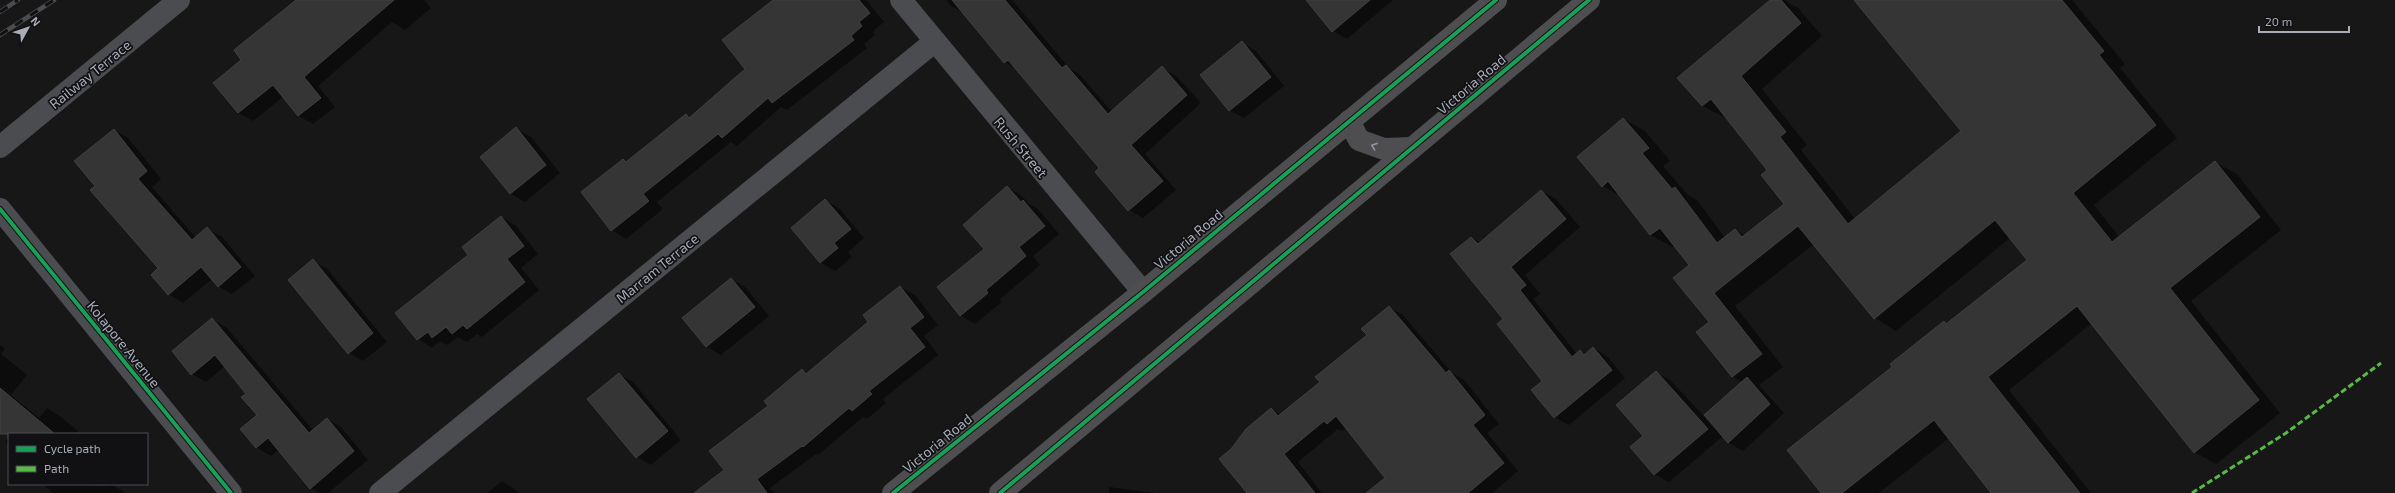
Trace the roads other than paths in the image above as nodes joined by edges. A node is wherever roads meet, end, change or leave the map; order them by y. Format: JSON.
{"nodes":[{"id":1,"x":179,"y":0,"type":"edge"},
{"id":2,"x":901,"y":0,"type":"edge"},
{"id":3,"x":1496,"y":0,"type":"edge"},
{"id":4,"x":1588,"y":0,"type":"edge"},
{"id":5,"x":934,"y":42,"type":"junction"},
{"id":6,"x":1349,"y":121,"type":"junction"},
{"id":7,"x":0,"y":147,"type":"edge"},
{"id":8,"x":1412,"y":148,"type":"junction"},
{"id":9,"x":0,"y":209,"type":"edge"},
{"id":10,"x":1143,"y":292,"type":"junction"},
{"id":11,"x":232,"y":493,"type":"edge"},
{"id":12,"x":380,"y":493,"type":"edge"},
{"id":13,"x":893,"y":493,"type":"edge"},
{"id":14,"x":1000,"y":493,"type":"edge"}],
"edges":[{"from":1,"to":7,"type":"street","name":"Railway Terrace"},
{"from":2,"to":5,"type":"street","name":"Rush Street"},
{"from":3,"to":6,"type":"highway","name":"Victoria Road"},
{"from":4,"to":8,"type":"highway","name":"Victoria Road"},
{"from":5,"to":10,"type":"street","name":"Rush Street"},
{"from":5,"to":12,"type":"street","name":"Marram Terrace"},
{"from":8,"to":6,"type":"highway","one_way":true},
{"from":6,"to":10,"type":"highway","name":"Victoria Road"},
{"from":8,"to":14,"type":"highway","name":"Victoria Road"},
{"from":9,"to":11,"type":"street","name":"Kolapore Avenue"},
{"from":10,"to":13,"type":"highway","name":"Victoria Road"}]}
